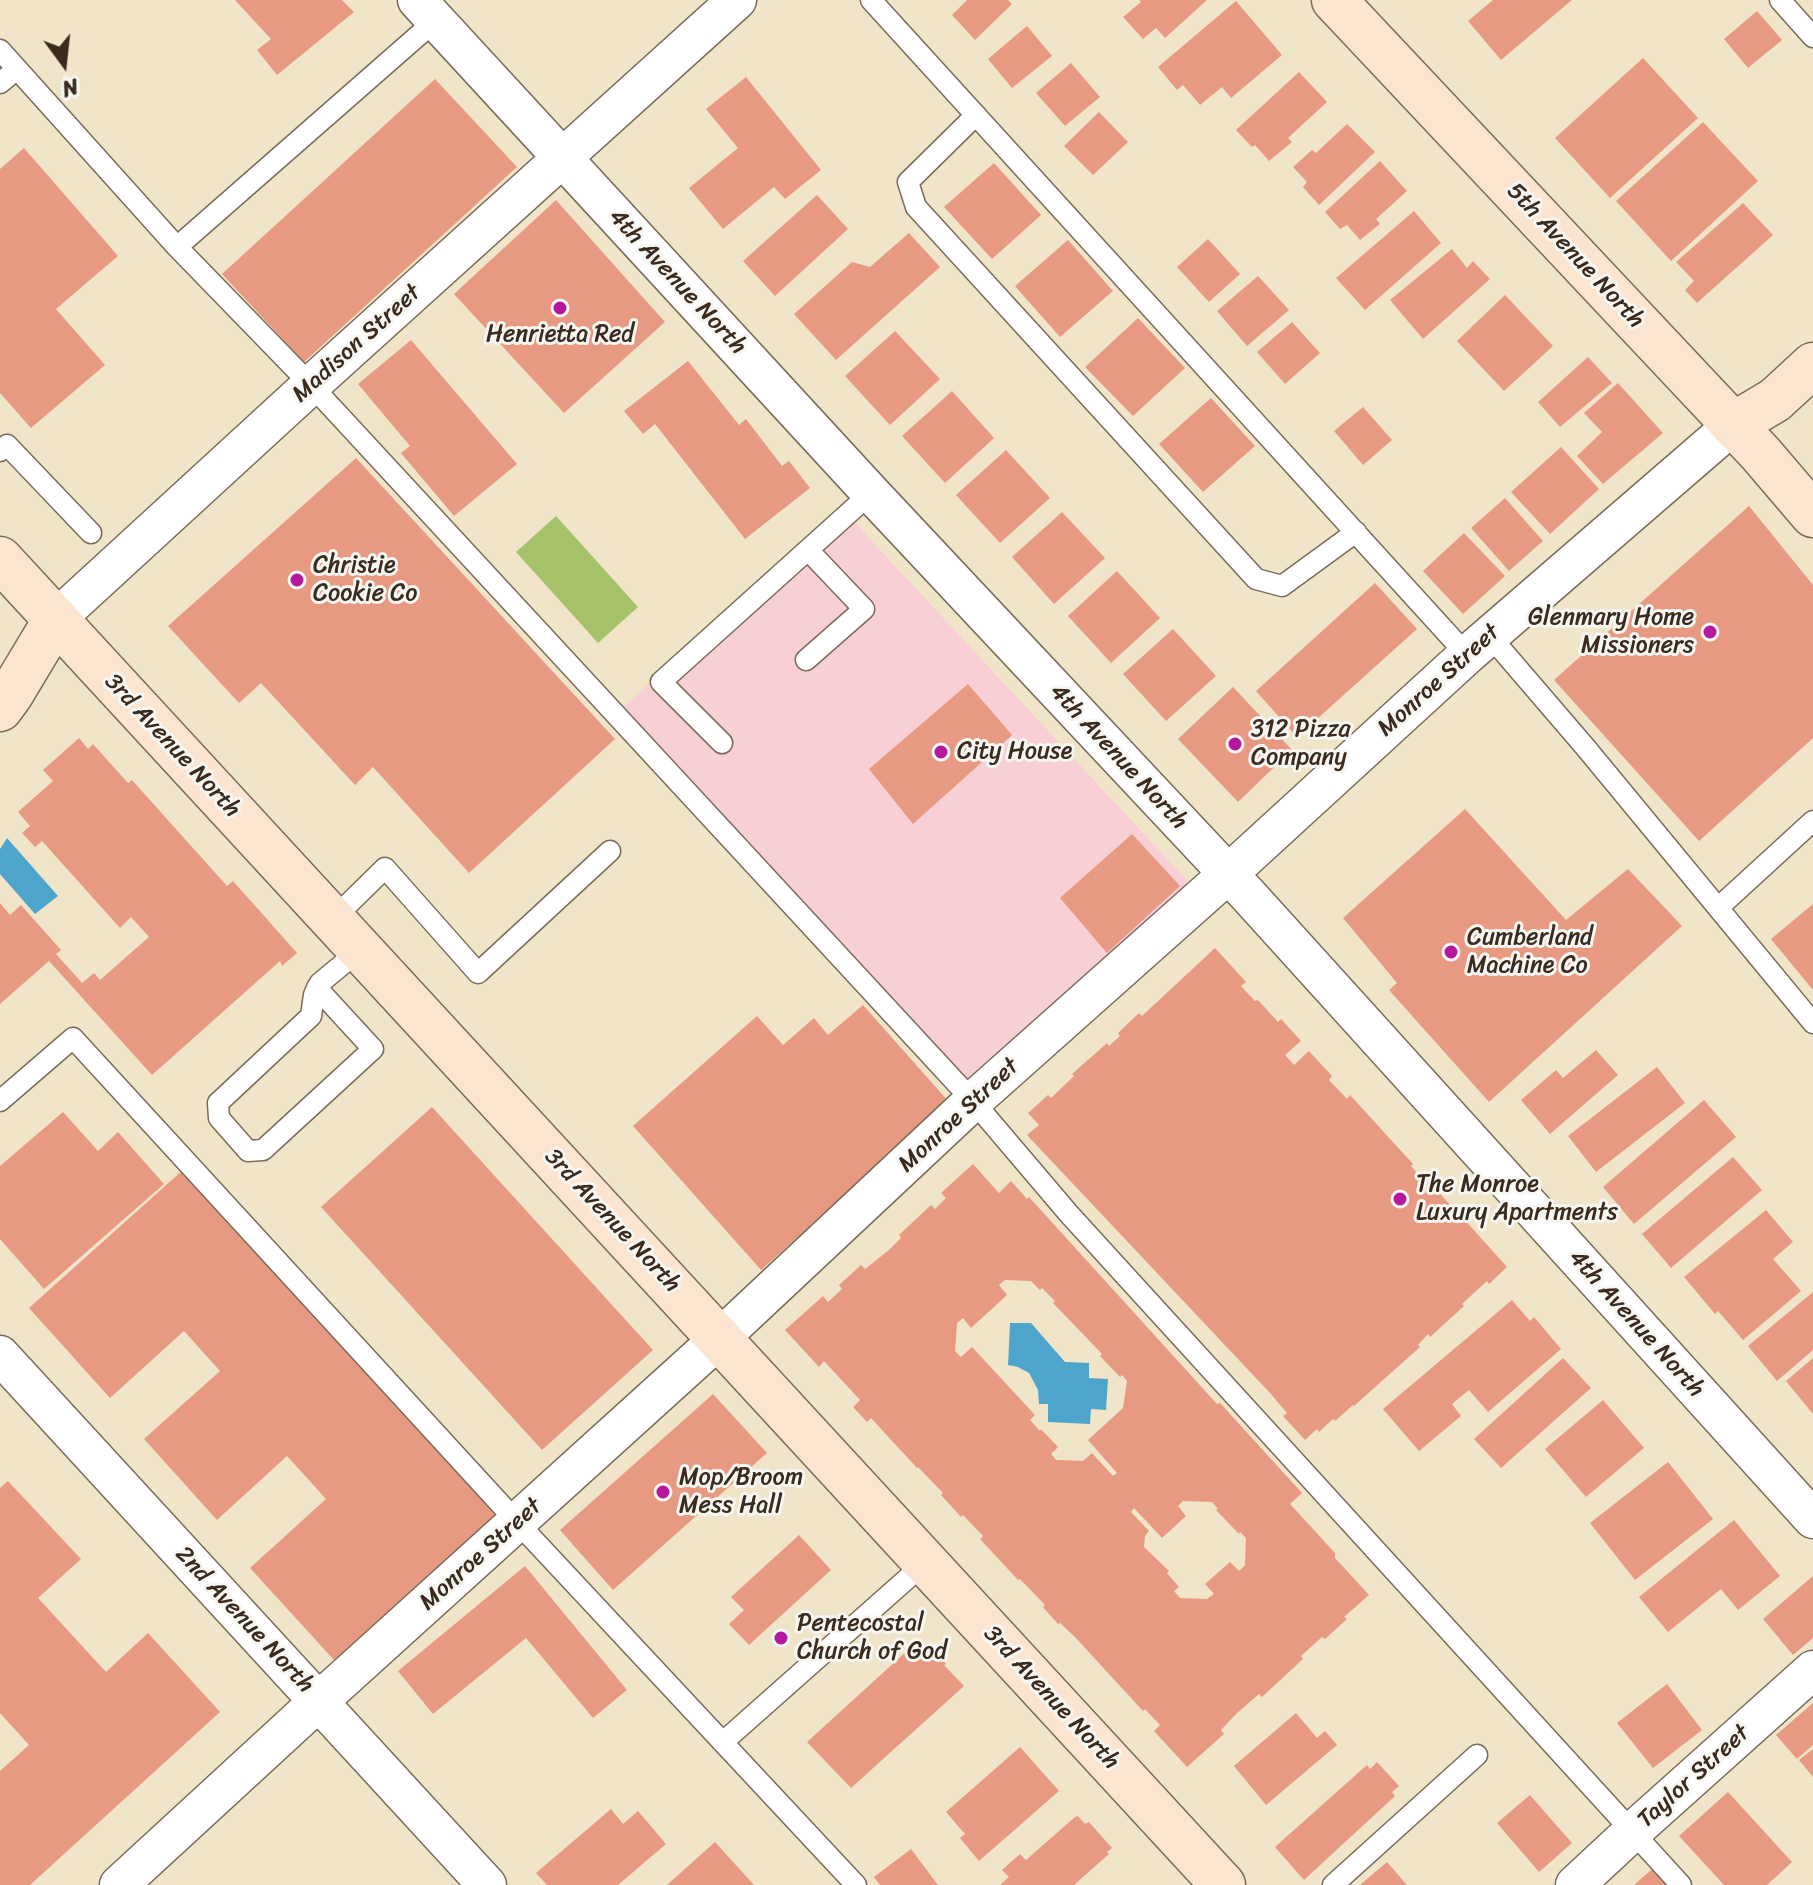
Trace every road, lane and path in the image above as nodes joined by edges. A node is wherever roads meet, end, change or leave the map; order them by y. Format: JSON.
{"nodes":[{"id":1,"x":737,"y":0,"type":"edge"},
{"id":2,"x":871,"y":0,"type":"edge"},
{"id":3,"x":1334,"y":0,"type":"edge"},
{"id":4,"x":1780,"y":0,"type":"edge"},
{"id":5,"x":426,"y":10,"type":"edge"},
{"id":6,"x":1813,"y":37,"type":"edge"},
{"id":7,"x":0,"y":50,"type":"edge"},
{"id":8,"x":17,"y":69,"type":"junction"},
{"id":9,"x":0,"y":83,"type":"edge"},
{"id":10,"x":976,"y":115,"type":"junction"},
{"id":11,"x":564,"y":158,"type":"junction"},
{"id":12,"x":177,"y":247,"type":"junction"},
{"id":13,"x":1813,"y":365,"type":"edge"},
{"id":14,"x":311,"y":385,"type":"junction"},
{"id":15,"x":1733,"y":425,"type":"junction"},
{"id":16,"x":0,"y":451,"type":"edge"},
{"id":17,"x":871,"y":493,"type":"junction"},
{"id":18,"x":1813,"y":515,"type":"edge"},
{"id":19,"x":1356,"y":532,"type":"junction"},
{"id":20,"x":91,"y":533,"type":"dead end"},
{"id":21,"x":808,"y":550,"type":"junction"},
{"id":22,"x":0,"y":559,"type":"edge"},
{"id":23,"x":56,"y":619,"type":"junction"},
{"id":24,"x":1478,"y":645,"type":"junction"},
{"id":25,"x":806,"y":660,"type":"dead end"},
{"id":26,"x":0,"y":709,"type":"edge"},
{"id":27,"x":722,"y":743,"type":"dead end"},
{"id":28,"x":1813,"y":821,"type":"edge"},
{"id":29,"x":610,"y":851,"type":"dead end"},
{"id":30,"x":1228,"y":874,"type":"junction"},
{"id":31,"x":1719,"y":907,"type":"junction"},
{"id":32,"x":347,"y":934,"type":"junction"},
{"id":33,"x":317,"y":988,"type":"junction"},
{"id":34,"x":1813,"y":1023,"type":"edge"},
{"id":35,"x":0,"y":1101,"type":"edge"},
{"id":36,"x":973,"y":1101,"type":"junction"},
{"id":37,"x":720,"y":1338,"type":"junction"},
{"id":38,"x":0,"y":1355,"type":"edge"},
{"id":39,"x":1813,"y":1519,"type":"edge"},
{"id":40,"x":517,"y":1522,"type":"junction"},
{"id":41,"x":926,"y":1562,"type":"junction"},
{"id":42,"x":1813,"y":1670,"type":"edge"},
{"id":43,"x":319,"y":1701,"type":"junction"},
{"id":44,"x":723,"y":1742,"type":"junction"},
{"id":45,"x":1477,"y":1755,"type":"dead end"},
{"id":46,"x":1632,"y":1832,"type":"junction"},
{"id":47,"x":119,"y":1885,"type":"edge"},
{"id":48,"x":487,"y":1885,"type":"edge"},
{"id":49,"x":856,"y":1885,"type":"edge"},
{"id":50,"x":1223,"y":1885,"type":"edge"},
{"id":51,"x":1333,"y":1885,"type":"edge"},
{"id":52,"x":1575,"y":1885,"type":"edge"},
{"id":53,"x":1681,"y":1885,"type":"edge"}],
"edges":[{"from":1,"to":11,"type":"street","name":"Madison Street"},
{"from":2,"to":10,"type":"lane"},
{"from":3,"to":15,"type":"street","name":"5th Avenue North"},
{"from":4,"to":6,"type":"lane"},
{"from":5,"to":11,"type":"street","name":"4th Avenue North"},
{"from":5,"to":12,"type":"lane"},
{"from":7,"to":8,"type":"lane"},
{"from":8,"to":9,"type":"lane"},
{"from":8,"to":12,"type":"lane"},
{"from":10,"to":19,"type":"lane"},
{"from":10,"to":19,"type":"lane"},
{"from":11,"to":14,"type":"street","name":"Madison Street"},
{"from":11,"to":17,"type":"street","name":"4th Avenue North"},
{"from":12,"to":14,"type":"lane"},
{"from":13,"to":15,"type":"street","name":"Monroe Street"},
{"from":14,"to":23,"type":"street","name":"Madison Street"},
{"from":14,"to":36,"type":"lane"},
{"from":15,"to":18,"type":"street","name":"5th Avenue North"},
{"from":15,"to":24,"type":"street","name":"Monroe Street"},
{"from":16,"to":20,"type":"lane"},
{"from":17,"to":21,"type":"lane"},
{"from":17,"to":30,"type":"street","name":"4th Avenue North"},
{"from":19,"to":24,"type":"lane"},
{"from":21,"to":25,"type":"lane"},
{"from":21,"to":27,"type":"lane"},
{"from":22,"to":23,"type":"street","name":"3rd Avenue North"},
{"from":23,"to":26,"type":"street","name":"Madison Street"},
{"from":23,"to":32,"type":"street","name":"3rd Avenue North"},
{"from":24,"to":30,"type":"street","name":"Monroe Street"},
{"from":24,"to":31,"type":"lane"},
{"from":28,"to":31,"type":"lane"},
{"from":29,"to":32,"type":"lane"},
{"from":30,"to":36,"type":"street","name":"Monroe Street"},
{"from":30,"to":39,"type":"street","name":"4th Avenue North"},
{"from":31,"to":34,"type":"lane"},
{"from":32,"to":33,"type":"lane"},
{"from":32,"to":37,"type":"street","name":"3rd Avenue North"},
{"from":33,"to":33,"type":"lane"},
{"from":35,"to":40,"type":"lane"},
{"from":36,"to":37,"type":"street","name":"Monroe Street"},
{"from":36,"to":46,"type":"lane"},
{"from":37,"to":40,"type":"street","name":"Monroe Street"},
{"from":37,"to":41,"type":"street","name":"3rd Avenue North"},
{"from":38,"to":43,"type":"street","name":"2nd Avenue North"},
{"from":40,"to":43,"type":"street","name":"Monroe Street"},
{"from":40,"to":44,"type":"lane"},
{"from":41,"to":44,"type":"lane"},
{"from":41,"to":50,"type":"street","name":"3rd Avenue North"},
{"from":42,"to":46,"type":"street","name":"Taylor Street"},
{"from":43,"to":47,"type":"street","name":"Monroe Street"},
{"from":43,"to":48,"type":"street","name":"2nd Avenue North"},
{"from":44,"to":49,"type":"lane"},
{"from":45,"to":51,"type":"lane"},
{"from":46,"to":52,"type":"street","name":"Taylor Street"},
{"from":46,"to":53,"type":"lane"}]}
